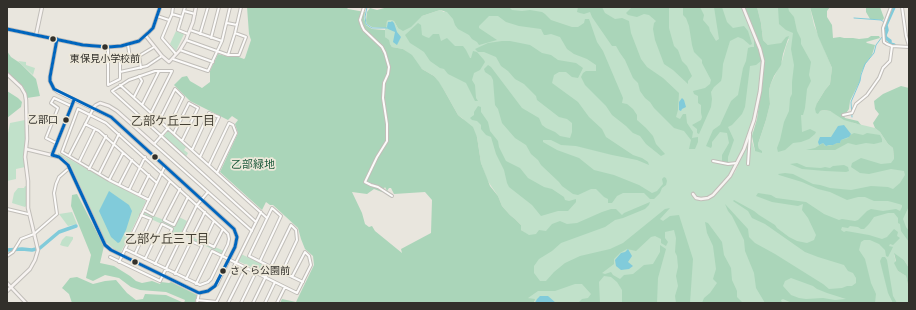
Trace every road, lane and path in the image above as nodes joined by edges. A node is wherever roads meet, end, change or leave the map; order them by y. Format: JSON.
{"nodes":[{"id":1,"x":42,"y":7,"type":"edge"},
{"id":2,"x":160,"y":7,"type":"edge"},
{"id":3,"x":173,"y":7,"type":"edge"},
{"id":4,"x":185,"y":7,"type":"edge"},
{"id":5,"x":196,"y":7,"type":"edge"},
{"id":6,"x":208,"y":7,"type":"edge"},
{"id":7,"x":219,"y":7,"type":"edge"},
{"id":8,"x":230,"y":7,"type":"edge"},
{"id":9,"x":241,"y":7,"type":"edge"},
{"id":10,"x":364,"y":7,"type":"edge"},
{"id":11,"x":743,"y":7,"type":"edge"},
{"id":12,"x":892,"y":7,"type":"edge"},
{"id":13,"x":902,"y":7,"type":"edge"},
{"id":14,"x":184,"y":11,"type":"junction"},
{"id":15,"x":172,"y":14,"type":"junction"},
{"id":16,"x":195,"y":14,"type":"junction"},
{"id":17,"x":157,"y":16,"type":"junction"},
{"id":18,"x":182,"y":17,"type":"junction"},
{"id":19,"x":169,"y":20,"type":"junction"},
{"id":20,"x":227,"y":22,"type":"junction"},
{"id":21,"x":238,"y":25,"type":"junction"},
{"id":22,"x":7,"y":29,"type":"edge"},
{"id":23,"x":190,"y":30,"type":"junction"},
{"id":24,"x":235,"y":33,"type":"junction"},
{"id":25,"x":188,"y":34,"type":"junction"},
{"id":26,"x":200,"y":34,"type":"junction"},
{"id":27,"x":36,"y":35,"type":"junction"},
{"id":28,"x":146,"y":36,"type":"junction"},
{"id":29,"x":211,"y":38,"type":"junction"},
{"id":30,"x":57,"y":40,"type":"junction"},
{"id":31,"x":186,"y":40,"type":"junction"},
{"id":32,"x":222,"y":41,"type":"junction"},
{"id":33,"x":128,"y":45,"type":"junction"},
{"id":34,"x":892,"y":46,"type":"junction"},
{"id":35,"x":909,"y":46,"type":"edge"},
{"id":36,"x":108,"y":47,"type":"junction"},
{"id":37,"x":154,"y":47,"type":"junction"},
{"id":38,"x":180,"y":50,"type":"junction"},
{"id":39,"x":218,"y":52,"type":"junction"},
{"id":40,"x":177,"y":54,"type":"junction"},
{"id":41,"x":228,"y":55,"type":"junction"},
{"id":42,"x":139,"y":56,"type":"junction"},
{"id":43,"x":162,"y":56,"type":"junction"},
{"id":44,"x":130,"y":58,"type":"junction"},
{"id":45,"x":173,"y":59,"type":"junction"},
{"id":46,"x":213,"y":62,"type":"junction"},
{"id":47,"x":141,"y":68,"type":"junction"},
{"id":48,"x":159,"y":71,"type":"junction"},
{"id":49,"x":120,"y":72,"type":"junction"},
{"id":50,"x":7,"y":74,"type":"edge"},
{"id":51,"x":139,"y":76,"type":"junction"},
{"id":52,"x":120,"y":85,"type":"junction"},
{"id":53,"x":134,"y":97,"type":"junction"},
{"id":54,"x":74,"y":100,"type":"junction"},
{"id":55,"x":142,"y":105,"type":"junction"},
{"id":56,"x":71,"y":106,"type":"junction"},
{"id":57,"x":93,"y":108,"type":"junction"},
{"id":58,"x":151,"y":113,"type":"junction"},
{"id":59,"x":90,"y":115,"type":"junction"},
{"id":60,"x":843,"y":115,"type":"dead end"},
{"id":61,"x":159,"y":121,"type":"junction"},
{"id":62,"x":85,"y":124,"type":"junction"},
{"id":63,"x":168,"y":128,"type":"junction"},
{"id":64,"x":96,"y":129,"type":"junction"},
{"id":65,"x":750,"y":133,"type":"junction"},
{"id":66,"x":119,"y":134,"type":"junction"},
{"id":67,"x":174,"y":134,"type":"junction"},
{"id":68,"x":106,"y":136,"type":"junction"},
{"id":69,"x":161,"y":136,"type":"junction"},
{"id":70,"x":182,"y":141,"type":"junction"},
{"id":71,"x":56,"y":143,"type":"junction"},
{"id":72,"x":114,"y":144,"type":"junction"},
{"id":73,"x":154,"y":144,"type":"junction"},
{"id":74,"x":26,"y":149,"type":"junction"},
{"id":75,"x":192,"y":150,"type":"junction"},
{"id":76,"x":123,"y":152,"type":"junction"},
{"id":77,"x":52,"y":155,"type":"junction"},
{"id":78,"x":69,"y":156,"type":"junction"},
{"id":79,"x":145,"y":157,"type":"junction"},
{"id":80,"x":200,"y":157,"type":"junction"},
{"id":81,"x":132,"y":160,"type":"junction"},
{"id":82,"x":713,"y":161,"type":"dead end"},
{"id":83,"x":79,"y":162,"type":"junction"},
{"id":84,"x":738,"y":163,"type":"junction"},
{"id":85,"x":748,"y":164,"type":"dead end"},
{"id":86,"x":209,"y":165,"type":"junction"},
{"id":87,"x":165,"y":166,"type":"junction"},
{"id":88,"x":140,"y":167,"type":"junction"},
{"id":89,"x":89,"y":169,"type":"junction"},
{"id":90,"x":67,"y":170,"type":"dead end"},
{"id":91,"x":162,"y":173,"type":"junction"},
{"id":92,"x":217,"y":173,"type":"junction"},
{"id":93,"x":99,"y":174,"type":"junction"},
{"id":94,"x":149,"y":176,"type":"junction"},
{"id":95,"x":109,"y":180,"type":"junction"},
{"id":96,"x":170,"y":181,"type":"junction"},
{"id":97,"x":157,"y":183,"type":"junction"},
{"id":98,"x":119,"y":185,"type":"junction"},
{"id":99,"x":180,"y":189,"type":"junction"},
{"id":100,"x":129,"y":190,"type":"junction"},
{"id":101,"x":208,"y":192,"type":"junction"},
{"id":102,"x":693,"y":194,"type":"dead end"},
{"id":103,"x":139,"y":195,"type":"junction"},
{"id":104,"x":392,"y":196,"type":"dead end"},
{"id":105,"x":188,"y":197,"type":"junction"},
{"id":106,"x":202,"y":199,"type":"junction"},
{"id":107,"x":149,"y":200,"type":"junction"},
{"id":108,"x":197,"y":205,"type":"junction"},
{"id":109,"x":7,"y":209,"type":"edge"},
{"id":110,"x":144,"y":210,"type":"junction"},
{"id":111,"x":205,"y":212,"type":"junction"},
{"id":112,"x":261,"y":212,"type":"junction"},
{"id":113,"x":28,"y":214,"type":"junction"},
{"id":114,"x":142,"y":215,"type":"junction"},
{"id":115,"x":267,"y":218,"type":"junction"},
{"id":116,"x":214,"y":221,"type":"junction"},
{"id":117,"x":256,"y":222,"type":"junction"},
{"id":118,"x":223,"y":229,"type":"junction"},
{"id":119,"x":252,"y":231,"type":"junction"},
{"id":120,"x":184,"y":232,"type":"junction"},
{"id":121,"x":34,"y":234,"type":"junction"},
{"id":122,"x":125,"y":249,"type":"junction"},
{"id":123,"x":135,"y":254,"type":"junction"},
{"id":124,"x":121,"y":255,"type":"junction"},
{"id":125,"x":7,"y":256,"type":"edge"},
{"id":126,"x":223,"y":256,"type":"junction"},
{"id":127,"x":110,"y":257,"type":"dead end"},
{"id":128,"x":230,"y":258,"type":"junction"},
{"id":129,"x":145,"y":259,"type":"junction"},
{"id":130,"x":260,"y":261,"type":"junction"},
{"id":131,"x":118,"y":262,"type":"junction"},
{"id":132,"x":236,"y":262,"type":"junction"},
{"id":133,"x":155,"y":264,"type":"junction"},
{"id":134,"x":246,"y":267,"type":"junction"},
{"id":135,"x":271,"y":267,"type":"junction"},
{"id":136,"x":165,"y":269,"type":"junction"},
{"id":137,"x":256,"y":272,"type":"junction"},
{"id":138,"x":282,"y":272,"type":"junction"},
{"id":139,"x":175,"y":274,"type":"junction"},
{"id":140,"x":162,"y":275,"type":"junction"},
{"id":141,"x":266,"y":277,"type":"junction"},
{"id":142,"x":292,"y":277,"type":"junction"},
{"id":143,"x":186,"y":279,"type":"junction"},
{"id":144,"x":275,"y":282,"type":"junction"},
{"id":145,"x":303,"y":282,"type":"junction"},
{"id":146,"x":7,"y":284,"type":"edge"},
{"id":147,"x":196,"y":284,"type":"junction"},
{"id":148,"x":11,"y":286,"type":"junction"},
{"id":149,"x":285,"y":287,"type":"junction"},
{"id":150,"x":7,"y":291,"type":"edge"},
{"id":151,"x":199,"y":293,"type":"junction"},
{"id":152,"x":197,"y":302,"type":"edge"},
{"id":153,"x":217,"y":302,"type":"edge"},
{"id":154,"x":26,"y":303,"type":"edge"},
{"id":155,"x":228,"y":303,"type":"edge"},
{"id":156,"x":241,"y":303,"type":"edge"},
{"id":157,"x":253,"y":303,"type":"edge"},
{"id":158,"x":265,"y":303,"type":"edge"},
{"id":159,"x":277,"y":303,"type":"edge"}],
"edges":[{"from":1,"to":27,"type":"street"},
{"from":2,"to":17,"type":"street"},
{"from":3,"to":15,"type":"street"},
{"from":4,"to":14,"type":"street"},
{"from":5,"to":16,"type":"street"},
{"from":6,"to":26,"type":"street"},
{"from":7,"to":29,"type":"street"},
{"from":8,"to":20,"type":"street"},
{"from":9,"to":21,"type":"street"},
{"from":10,"to":104,"type":"street"},
{"from":11,"to":65,"type":"street"},
{"from":12,"to":34,"type":"street"},
{"from":13,"to":35,"type":"street"},
{"from":14,"to":16,"type":"street"},
{"from":14,"to":18,"type":"street"},
{"from":15,"to":18,"type":"street"},
{"from":15,"to":19,"type":"street"},
{"from":16,"to":23,"type":"street"},
{"from":17,"to":19,"type":"street"},
{"from":17,"to":28,"type":"street"},
{"from":18,"to":25,"type":"street"},
{"from":19,"to":40,"type":"street"},
{"from":20,"to":21,"type":"street"},
{"from":20,"to":32,"type":"street"},
{"from":21,"to":24,"type":"street"},
{"from":22,"to":27,"type":"street"},
{"from":23,"to":25,"type":"street"},
{"from":23,"to":26,"type":"street"},
{"from":24,"to":41,"type":"street"},
{"from":24,"to":41,"type":"street"},
{"from":25,"to":31,"type":"street"},
{"from":26,"to":29,"type":"street"},
{"from":27,"to":30,"type":"street"},
{"from":28,"to":33,"type":"street"},
{"from":28,"to":37,"type":"street"},
{"from":29,"to":32,"type":"street"},
{"from":30,"to":36,"type":"street"},
{"from":30,"to":54,"type":"street"},
{"from":31,"to":38,"type":"street"},
{"from":31,"to":39,"type":"street"},
{"from":32,"to":39,"type":"street"},
{"from":33,"to":36,"type":"street"},
{"from":33,"to":44,"type":"street"},
{"from":34,"to":35,"type":"street"},
{"from":34,"to":60,"type":"street"},
{"from":36,"to":49,"type":"street"},
{"from":37,"to":42,"type":"street"},
{"from":37,"to":43,"type":"street"},
{"from":38,"to":40,"type":"street"},
{"from":38,"to":46,"type":"street"},
{"from":39,"to":41,"type":"street"},
{"from":39,"to":46,"type":"street"},
{"from":40,"to":45,"type":"street"},
{"from":42,"to":44,"type":"street"},
{"from":42,"to":47,"type":"street"},
{"from":43,"to":45,"type":"street"},
{"from":43,"to":47,"type":"street"},
{"from":44,"to":49,"type":"street"},
{"from":45,"to":46,"type":"street"},
{"from":47,"to":49,"type":"street"},
{"from":48,"to":51,"type":"street"},
{"from":48,"to":55,"type":"street"},
{"from":48,"to":58,"type":"street"},
{"from":50,"to":74,"type":"street"},
{"from":51,"to":52,"type":"street"},
{"from":51,"to":53,"type":"street"},
{"from":52,"to":53,"type":"street"},
{"from":52,"to":69,"type":"street"},
{"from":53,"to":55,"type":"street"},
{"from":54,"to":56,"type":"street"},
{"from":54,"to":57,"type":"street"},
{"from":55,"to":58,"type":"street"},
{"from":56,"to":71,"type":"street"},
{"from":56,"to":71,"type":"street"},
{"from":57,"to":59,"type":"street"},
{"from":57,"to":73,"type":"street"},
{"from":57,"to":87,"type":"street"},
{"from":58,"to":61,"type":"street"},
{"from":59,"to":62,"type":"street"},
{"from":59,"to":66,"type":"street"},
{"from":59,"to":78,"type":"street"},
{"from":61,"to":63,"type":"street"},
{"from":61,"to":63,"type":"street"},
{"from":62,"to":64,"type":"street"},
{"from":62,"to":78,"type":"street"},
{"from":63,"to":67,"type":"street"},
{"from":63,"to":69,"type":"street"},
{"from":64,"to":68,"type":"street"},
{"from":64,"to":83,"type":"street"},
{"from":65,"to":84,"type":"street"},
{"from":65,"to":85,"type":"street"},
{"from":66,"to":72,"type":"street"},
{"from":66,"to":79,"type":"street"},
{"from":67,"to":70,"type":"street"},
{"from":67,"to":70,"type":"street"},
{"from":68,"to":72,"type":"street"},
{"from":68,"to":89,"type":"street"},
{"from":69,"to":73,"type":"street"},
{"from":69,"to":117,"type":"street"},
{"from":70,"to":75,"type":"street"},
{"from":71,"to":77,"type":"street"},
{"from":72,"to":76,"type":"street"},
{"from":72,"to":93,"type":"street"},
{"from":73,"to":101,"type":"street"},
{"from":74,"to":77,"type":"street"},
{"from":74,"to":113,"type":"street"},
{"from":75,"to":80,"type":"street"},
{"from":75,"to":80,"type":"street"},
{"from":76,"to":81,"type":"street"},
{"from":76,"to":95,"type":"street"},
{"from":77,"to":124,"type":"street"},
{"from":78,"to":83,"type":"street"},
{"from":79,"to":88,"type":"street"},
{"from":79,"to":91,"type":"street"},
{"from":80,"to":86,"type":"street"},
{"from":81,"to":88,"type":"street"},
{"from":81,"to":98,"type":"street"},
{"from":82,"to":84,"type":"street"},
{"from":83,"to":89,"type":"street"},
{"from":84,"to":102,"type":"street"},
{"from":86,"to":92,"type":"street"},
{"from":86,"to":92,"type":"street"},
{"from":87,"to":91,"type":"street"},
{"from":87,"to":106,"type":"street"},
{"from":88,"to":94,"type":"street"},
{"from":88,"to":100,"type":"street"},
{"from":89,"to":93,"type":"street"},
{"from":90,"to":121,"type":"street"},
{"from":91,"to":96,"type":"street"},
{"from":91,"to":97,"type":"street"},
{"from":92,"to":112,"type":"street"},
{"from":93,"to":95,"type":"street"},
{"from":94,"to":97,"type":"street"},
{"from":94,"to":103,"type":"street"},
{"from":95,"to":98,"type":"street"},
{"from":96,"to":99,"type":"street"},
{"from":96,"to":110,"type":"street"},
{"from":97,"to":107,"type":"street"},
{"from":98,"to":100,"type":"street"},
{"from":99,"to":105,"type":"street"},
{"from":99,"to":105,"type":"street"},
{"from":100,"to":103,"type":"street"},
{"from":101,"to":106,"type":"street"},
{"from":101,"to":119,"type":"street"},
{"from":103,"to":107,"type":"street"},
{"from":105,"to":108,"type":"street"},
{"from":106,"to":108,"type":"street"},
{"from":106,"to":128,"type":"street"},
{"from":107,"to":110,"type":"street"},
{"from":108,"to":111,"type":"street"},
{"from":108,"to":120,"type":"street"},
{"from":109,"to":113,"type":"street"},
{"from":110,"to":114,"type":"street"},
{"from":111,"to":116,"type":"street"},
{"from":111,"to":120,"type":"street"},
{"from":112,"to":115,"type":"street"},
{"from":112,"to":117,"type":"street"},
{"from":113,"to":121,"type":"street"},
{"from":114,"to":122,"type":"street"},
{"from":114,"to":123,"type":"street"},
{"from":115,"to":130,"type":"street"},
{"from":115,"to":130,"type":"street"},
{"from":116,"to":118,"type":"street"},
{"from":116,"to":118,"type":"street"},
{"from":117,"to":119,"type":"street"},
{"from":118,"to":126,"type":"street"},
{"from":119,"to":132,"type":"street"},
{"from":120,"to":136,"type":"street"},
{"from":121,"to":125,"type":"street"},
{"from":121,"to":148,"type":"street"},
{"from":122,"to":123,"type":"street"},
{"from":122,"to":124,"type":"street"},
{"from":123,"to":129,"type":"street"},
{"from":124,"to":131,"type":"street"},
{"from":124,"to":140,"type":"street"},
{"from":126,"to":128,"type":"street"},
{"from":126,"to":147,"type":"street"},
{"from":126,"to":147,"type":"street"},
{"from":127,"to":131,"type":"street"},
{"from":128,"to":132,"type":"street"},
{"from":128,"to":151,"type":"street"},
{"from":129,"to":133,"type":"street"},
{"from":129,"to":133,"type":"street"},
{"from":130,"to":135,"type":"street"},
{"from":131,"to":140,"type":"street"},
{"from":132,"to":134,"type":"street"},
{"from":132,"to":153,"type":"street"},
{"from":133,"to":136,"type":"street"},
{"from":134,"to":137,"type":"street"},
{"from":134,"to":155,"type":"street"},
{"from":135,"to":138,"type":"street"},
{"from":135,"to":138,"type":"street"},
{"from":135,"to":141,"type":"street"},
{"from":136,"to":139,"type":"street"},
{"from":136,"to":140,"type":"street"},
{"from":137,"to":141,"type":"street"},
{"from":137,"to":156,"type":"street"},
{"from":138,"to":142,"type":"street"},
{"from":139,"to":143,"type":"street"},
{"from":139,"to":143,"type":"street"},
{"from":140,"to":151,"type":"street"},
{"from":141,"to":144,"type":"street"},
{"from":141,"to":157,"type":"street"},
{"from":142,"to":145,"type":"street"},
{"from":142,"to":145,"type":"street"},
{"from":143,"to":147,"type":"street"},
{"from":144,"to":149,"type":"street"},
{"from":144,"to":158,"type":"street"},
{"from":145,"to":149,"type":"street"},
{"from":146,"to":148,"type":"street"},
{"from":148,"to":150,"type":"street"},
{"from":148,"to":154,"type":"street"},
{"from":149,"to":159,"type":"street"},
{"from":151,"to":152,"type":"street"},
{"from":152,"to":153,"type":"street"}]}
